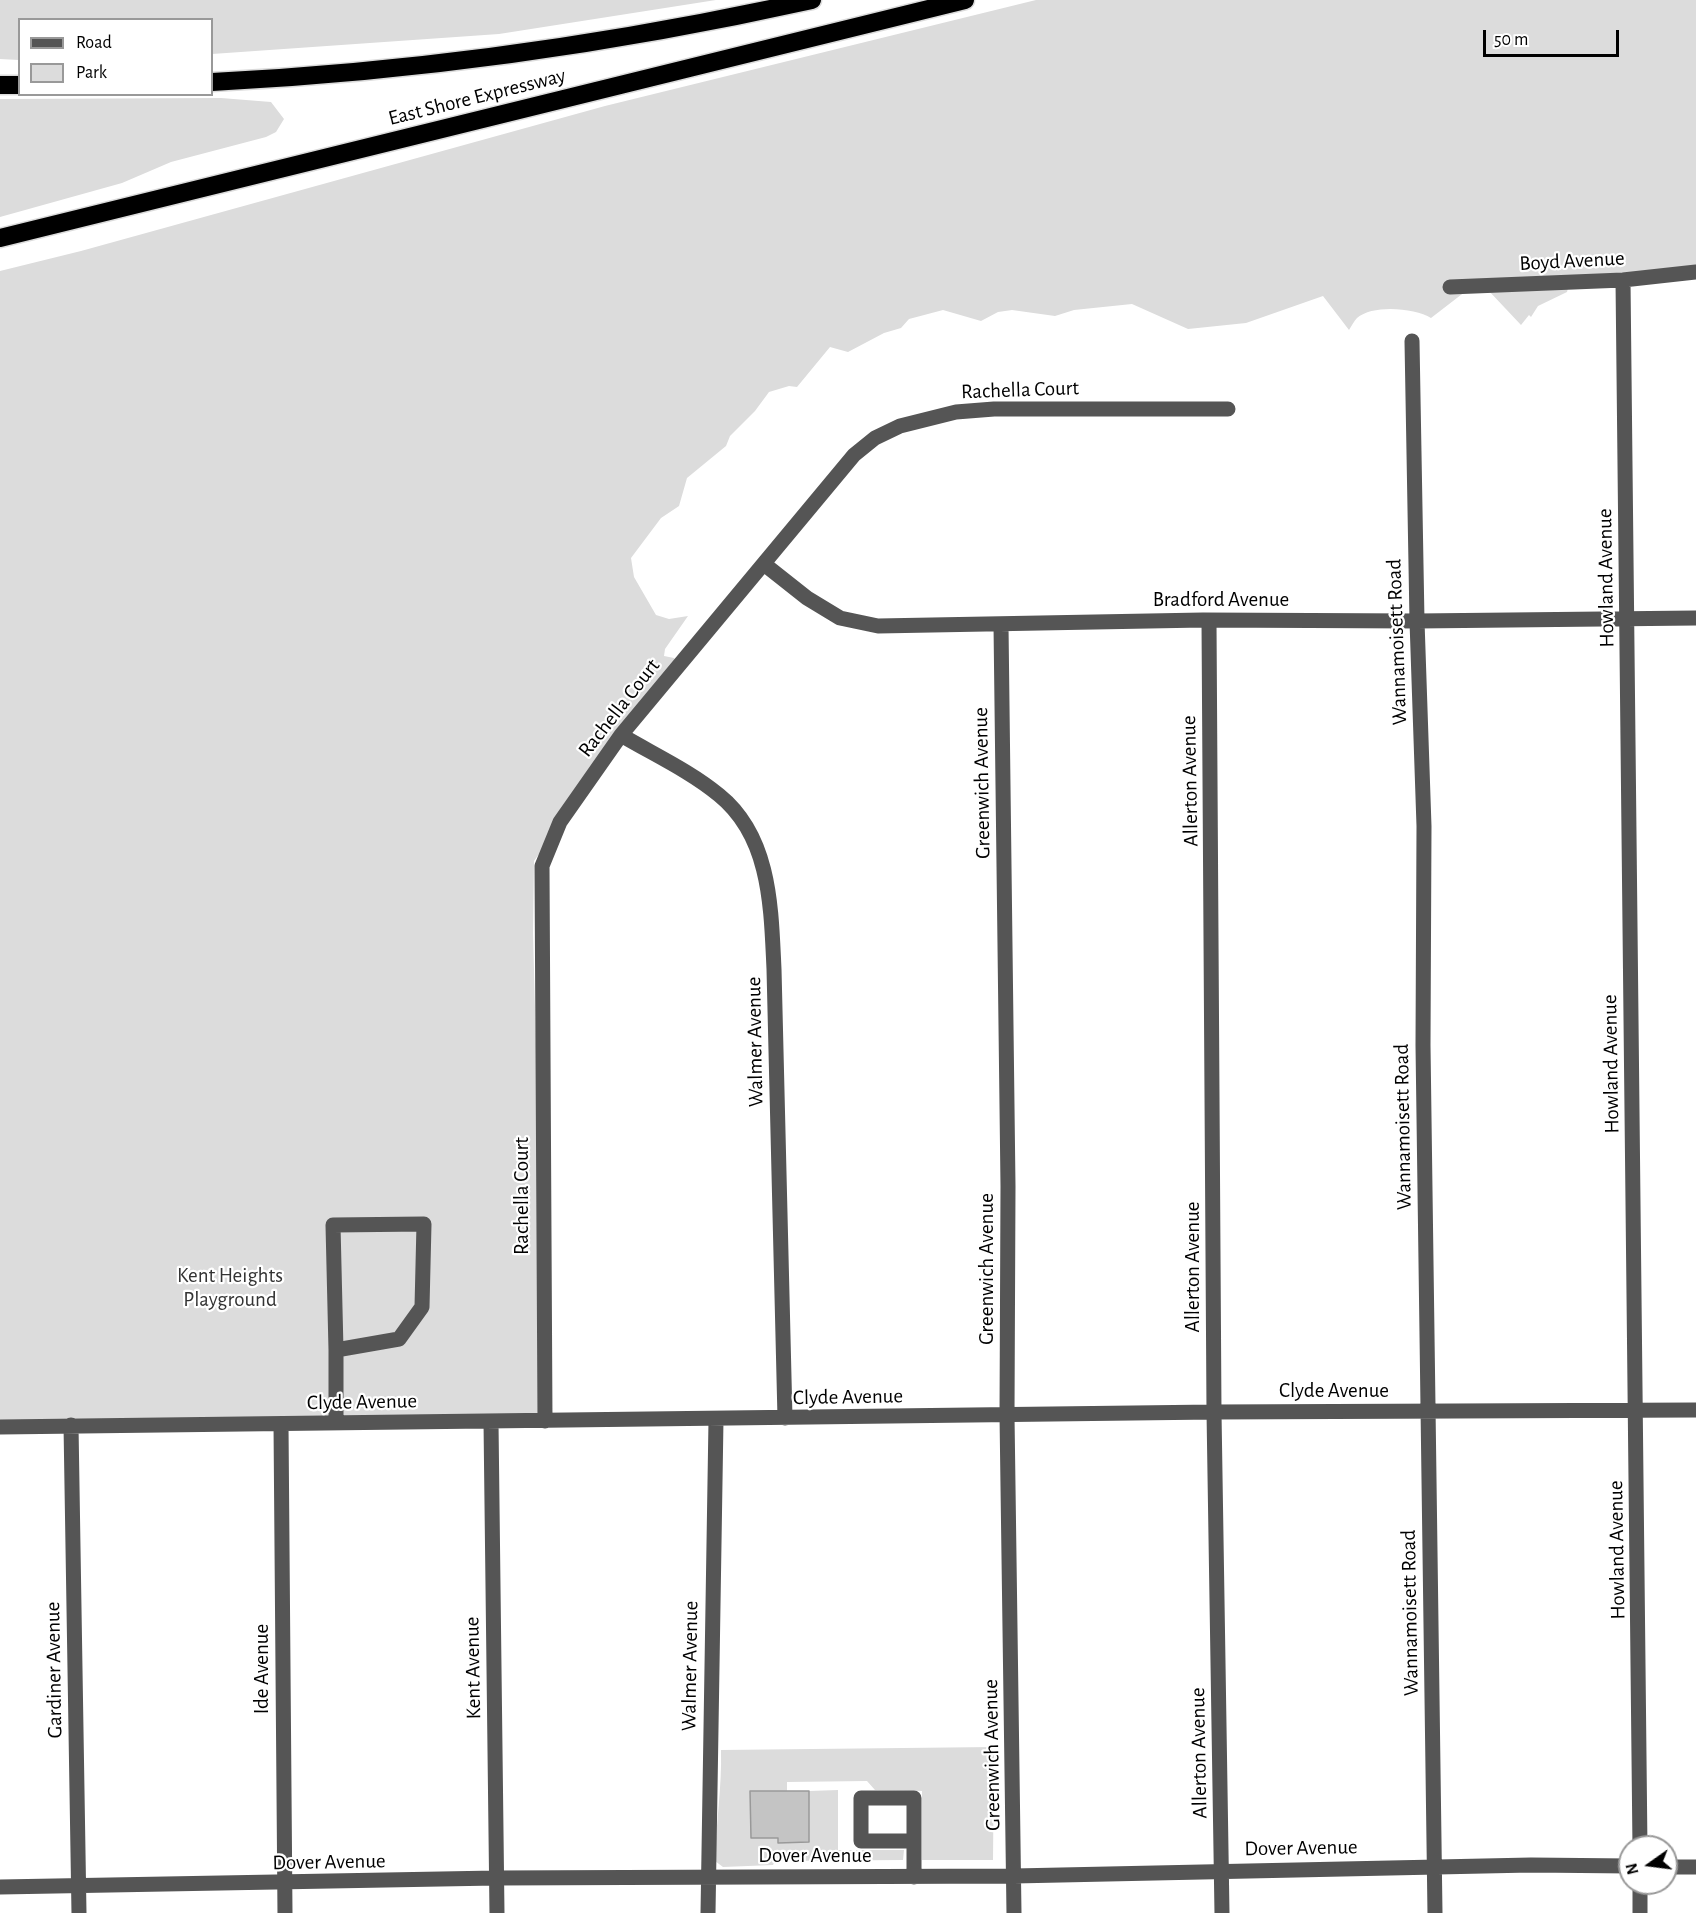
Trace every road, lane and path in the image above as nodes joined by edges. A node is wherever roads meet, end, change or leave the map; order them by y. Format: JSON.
{"nodes":[{"id":1,"x":812,"y":0,"type":"edge"},
{"id":2,"x":965,"y":0,"type":"edge"},
{"id":3,"x":213,"y":82,"type":"edge"},
{"id":4,"x":0,"y":84,"type":"edge"},
{"id":5,"x":18,"y":85,"type":"edge"},
{"id":6,"x":0,"y":238,"type":"edge"},
{"id":7,"x":1696,"y":272,"type":"edge"},
{"id":8,"x":1623,"y":280,"type":"junction"},
{"id":9,"x":1450,"y":287,"type":"dead end"},
{"id":10,"x":1412,"y":341,"type":"dead end"},
{"id":11,"x":1228,"y":409,"type":"dead end"},
{"id":12,"x":764,"y":564,"type":"junction"},
{"id":13,"x":1696,"y":618,"type":"edge"},
{"id":14,"x":1627,"y":619,"type":"junction"},
{"id":15,"x":1209,"y":621,"type":"junction"},
{"id":16,"x":1416,"y":621,"type":"junction"},
{"id":17,"x":1001,"y":625,"type":"junction"},
{"id":18,"x":621,"y":735,"type":"junction"},
{"id":19,"x":336,"y":1350,"type":"junction"},
{"id":20,"x":1696,"y":1410,"type":"edge"},
{"id":21,"x":1427,"y":1411,"type":"junction"},
{"id":22,"x":1636,"y":1411,"type":"junction"},
{"id":23,"x":1214,"y":1412,"type":"junction"},
{"id":24,"x":1007,"y":1415,"type":"junction"},
{"id":25,"x":785,"y":1418,"type":"junction"},
{"id":26,"x":716,"y":1420,"type":"junction"},
{"id":27,"x":544,"y":1421,"type":"junction"},
{"id":28,"x":491,"y":1422,"type":"junction"},
{"id":29,"x":336,"y":1423,"type":"junction"},
{"id":30,"x":281,"y":1424,"type":"junction"},
{"id":31,"x":71,"y":1425,"type":"junction"},
{"id":32,"x":0,"y":1427,"type":"edge"},
{"id":33,"x":1640,"y":1835,"type":"edge"},
{"id":34,"x":913,"y":1841,"type":"junction"},
{"id":35,"x":1618,"y":1866,"type":"edge"},
{"id":36,"x":1678,"y":1867,"type":"edge"},
{"id":37,"x":1696,"y":1867,"type":"edge"},
{"id":38,"x":1434,"y":1868,"type":"junction"},
{"id":39,"x":1221,"y":1870,"type":"junction"},
{"id":40,"x":1014,"y":1876,"type":"junction"},
{"id":41,"x":708,"y":1877,"type":"junction"},
{"id":42,"x":914,"y":1877,"type":"junction"},
{"id":43,"x":496,"y":1878,"type":"junction"},
{"id":44,"x":285,"y":1884,"type":"junction"},
{"id":45,"x":0,"y":1887,"type":"edge"},
{"id":46,"x":78,"y":1887,"type":"junction"},
{"id":47,"x":1640,"y":1895,"type":"edge"},
{"id":48,"x":79,"y":1913,"type":"edge"},
{"id":49,"x":285,"y":1913,"type":"edge"},
{"id":50,"x":497,"y":1913,"type":"edge"},
{"id":51,"x":708,"y":1913,"type":"edge"},
{"id":52,"x":1014,"y":1913,"type":"edge"},
{"id":53,"x":1222,"y":1913,"type":"edge"},
{"id":54,"x":1435,"y":1913,"type":"edge"},
{"id":55,"x":1640,"y":1913,"type":"edge"}],
"edges":[{"from":1,"to":3,"type":"highway","name":"East Shore Expressway"},
{"from":2,"to":6,"type":"highway","name":"East Shore Expressway"},
{"from":4,"to":5,"type":"highway"},
{"from":7,"to":8,"type":"street","name":"Boyd Avenue"},
{"from":8,"to":9,"type":"street","name":"Boyd Avenue"},
{"from":8,"to":14,"type":"street","name":"Howland Avenue"},
{"from":10,"to":16,"type":"street","name":"Wannamoisett Road"},
{"from":11,"to":12,"type":"street","name":"Rachella Court"},
{"from":12,"to":17,"type":"street","name":"Bradford Avenue"},
{"from":12,"to":18,"type":"street","name":"Rachella Court"},
{"from":13,"to":14,"type":"street","name":"Bradford Avenue"},
{"from":14,"to":16,"type":"street","name":"Bradford Avenue"},
{"from":14,"to":22,"type":"street","name":"Howland Avenue"},
{"from":15,"to":16,"type":"street","name":"Bradford Avenue"},
{"from":15,"to":17,"type":"street","name":"Bradford Avenue"},
{"from":15,"to":23,"type":"street","name":"Allerton Avenue"},
{"from":16,"to":21,"type":"street","name":"Wannamoisett Road"},
{"from":17,"to":24,"type":"street","name":"Greenwich Avenue"},
{"from":18,"to":25,"type":"street","name":"Walmer Avenue"},
{"from":18,"to":27,"type":"street","name":"Rachella Court"},
{"from":19,"to":19,"type":"street"},
{"from":19,"to":29,"type":"street"},
{"from":20,"to":22,"type":"street","name":"Clyde Avenue"},
{"from":21,"to":22,"type":"street","name":"Clyde Avenue"},
{"from":21,"to":23,"type":"street","name":"Clyde Avenue"},
{"from":21,"to":38,"type":"street","name":"Wannamoisett Road"},
{"from":22,"to":33,"type":"street","name":"Howland Avenue"},
{"from":23,"to":24,"type":"street","name":"Clyde Avenue"},
{"from":23,"to":39,"type":"street","name":"Allerton Avenue"},
{"from":24,"to":25,"type":"street","name":"Clyde Avenue"},
{"from":24,"to":40,"type":"street","name":"Greenwich Avenue"},
{"from":25,"to":26,"type":"street","name":"Clyde Avenue"},
{"from":26,"to":27,"type":"street","name":"Clyde Avenue"},
{"from":26,"to":41,"type":"street","name":"Walmer Avenue"},
{"from":27,"to":28,"type":"street","name":"Clyde Avenue"},
{"from":28,"to":29,"type":"street","name":"Clyde Avenue"},
{"from":28,"to":43,"type":"street","name":"Kent Avenue"},
{"from":29,"to":30,"type":"street","name":"Clyde Avenue"},
{"from":30,"to":31,"type":"street","name":"Clyde Avenue"},
{"from":30,"to":44,"type":"street","name":"Ide Avenue"},
{"from":31,"to":32,"type":"street","name":"Clyde Avenue"},
{"from":31,"to":46,"type":"street","name":"Gardiner Avenue"},
{"from":34,"to":34,"type":"street"},
{"from":34,"to":42,"type":"street"},
{"from":35,"to":38,"type":"street","name":"Dover Avenue"},
{"from":36,"to":37,"type":"street"},
{"from":38,"to":39,"type":"street","name":"Dover Avenue"},
{"from":38,"to":54,"type":"street","name":"Wannamoisett Road"},
{"from":39,"to":40,"type":"street","name":"Dover Avenue"},
{"from":39,"to":53,"type":"street","name":"Allerton Avenue"},
{"from":40,"to":42,"type":"street","name":"Dover Avenue"},
{"from":40,"to":52,"type":"street","name":"Greenwich Avenue"},
{"from":41,"to":42,"type":"street","name":"Dover Avenue"},
{"from":41,"to":43,"type":"street","name":"Dover Avenue"},
{"from":41,"to":51,"type":"street","name":"Walmer Avenue"},
{"from":43,"to":44,"type":"street","name":"Dover Avenue"},
{"from":43,"to":50,"type":"street","name":"Kent Avenue"},
{"from":44,"to":46,"type":"street","name":"Dover Avenue"},
{"from":44,"to":49,"type":"street","name":"Ide Avenue"},
{"from":45,"to":46,"type":"street","name":"Dover Avenue"},
{"from":46,"to":48,"type":"street","name":"Gardiner Avenue"},
{"from":47,"to":55,"type":"street"}]}
